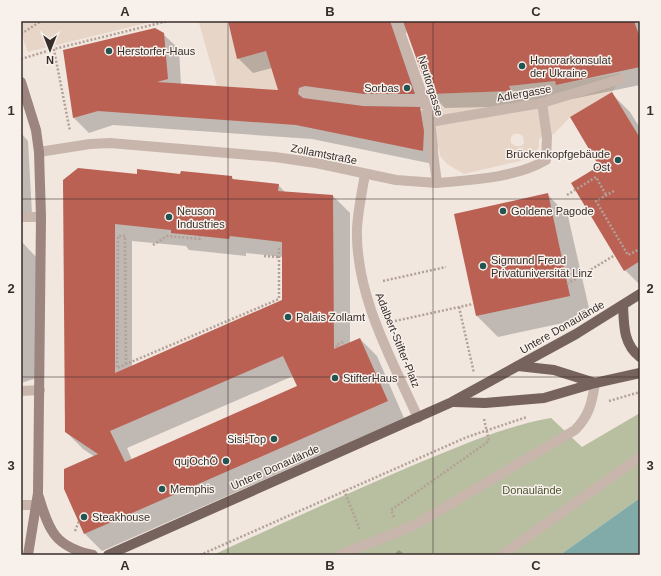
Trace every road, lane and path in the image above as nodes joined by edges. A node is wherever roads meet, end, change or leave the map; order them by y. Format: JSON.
{"nodes":[{"id":1,"x":42,"y":21,"type":"edge"},
{"id":2,"x":168,"y":21,"type":"edge"},
{"id":3,"x":396,"y":21,"type":"edge"},
{"id":4,"x":21,"y":34,"type":"edge"},
{"id":5,"x":54,"y":47,"type":"junction"},
{"id":6,"x":21,"y":59,"type":"edge"},
{"id":7,"x":621,"y":79,"type":"dead end"},
{"id":8,"x":21,"y":82,"type":"edge"},
{"id":9,"x":304,"y":92,"type":"dead end"},
{"id":10,"x":425,"y":101,"type":"junction"},
{"id":11,"x":542,"y":103,"type":"junction"},
{"id":12,"x":430,"y":122,"type":"junction"},
{"id":13,"x":70,"y":131,"type":"dead end"},
{"id":14,"x":38,"y":152,"type":"junction"},
{"id":15,"x":365,"y":174,"type":"junction"},
{"id":16,"x":437,"y":183,"type":"junction"},
{"id":17,"x":614,"y":191,"type":"dead end"},
{"id":18,"x":566,"y":195,"type":"dead end"},
{"id":19,"x":606,"y":195,"type":"junction"},
{"id":20,"x":21,"y":217,"type":"edge"},
{"id":21,"x":41,"y":217,"type":"junction"},
{"id":22,"x":200,"y":236,"type":"dead end"},
{"id":23,"x":153,"y":245,"type":"dead end"},
{"id":24,"x":279,"y":246,"type":"dead end"},
{"id":25,"x":640,"y":249,"type":"edge"},
{"id":26,"x":615,"y":255,"type":"dead end"},
{"id":27,"x":264,"y":256,"type":"dead end"},
{"id":28,"x":279,"y":257,"type":"junction"},
{"id":29,"x":446,"y":267,"type":"dead end"},
{"id":30,"x":383,"y":281,"type":"dead end"},
{"id":31,"x":567,"y":284,"type":"dead end"},
{"id":32,"x":640,"y":294,"type":"edge"},
{"id":33,"x":473,"y":304,"type":"dead end"},
{"id":34,"x":623,"y":305,"type":"junction"},
{"id":35,"x":395,"y":321,"type":"dead end"},
{"id":36,"x":343,"y":342,"type":"dead end"},
{"id":37,"x":337,"y":347,"type":"dead end"},
{"id":38,"x":640,"y":357,"type":"edge"},
{"id":39,"x":126,"y":364,"type":"junction"},
{"id":40,"x":518,"y":366,"type":"junction"},
{"id":41,"x":640,"y":373,"type":"edge"},
{"id":42,"x":595,"y":383,"type":"junction"},
{"id":43,"x":40,"y":390,"type":"junction"},
{"id":44,"x":21,"y":391,"type":"edge"},
{"id":45,"x":452,"y":402,"type":"junction"},
{"id":46,"x":534,"y":416,"type":"dead end"},
{"id":47,"x":418,"y":418,"type":"junction"},
{"id":48,"x":489,"y":441,"type":"dead end"},
{"id":49,"x":640,"y":457,"type":"edge"},
{"id":50,"x":344,"y":490,"type":"junction"},
{"id":51,"x":38,"y":493,"type":"junction"},
{"id":52,"x":21,"y":505,"type":"edge"},
{"id":53,"x":36,"y":505,"type":"junction"},
{"id":54,"x":392,"y":515,"type":"dead end"},
{"id":55,"x":78,"y":521,"type":"dead end"},
{"id":56,"x":358,"y":524,"type":"dead end"},
{"id":57,"x":75,"y":531,"type":"dead end"},
{"id":58,"x":28,"y":555,"type":"edge"},
{"id":59,"x":93,"y":555,"type":"edge"},
{"id":60,"x":108,"y":555,"type":"edge"},
{"id":61,"x":200,"y":555,"type":"edge"},
{"id":62,"x":340,"y":555,"type":"edge"},
{"id":63,"x":502,"y":555,"type":"edge"}],
"edges":[{"from":1,"to":4,"type":"path"},
{"from":2,"to":5,"type":"path"},
{"from":3,"to":10,"type":"street","name":"Neutorgasse"},
{"from":5,"to":6,"type":"path"},
{"from":5,"to":13,"type":"path"},
{"from":7,"to":11,"type":"street","name":"Adlergasse"},
{"from":8,"to":14,"type":"main road"},
{"from":9,"to":10,"type":"street"},
{"from":10,"to":12,"type":"street","name":"Neutorgasse"},
{"from":11,"to":12,"type":"street","name":"Adlergasse"},
{"from":11,"to":16,"type":"street","name":"Zollamtstraße"},
{"from":12,"to":16,"type":"street","name":"Neutorgasse"},
{"from":14,"to":15,"type":"street","name":"Zollamtstraße"},
{"from":14,"to":21,"type":"main road"},
{"from":15,"to":16,"type":"street","name":"Zollamtstraße"},
{"from":15,"to":47,"type":"street","name":"Adalbert-Stifter-Platz"},
{"from":17,"to":19,"type":"path"},
{"from":18,"to":19,"type":"path"},
{"from":19,"to":25,"type":"path"},
{"from":20,"to":21,"type":"street"},
{"from":21,"to":43,"type":"main road"},
{"from":22,"to":23,"type":"path"},
{"from":24,"to":28,"type":"path"},
{"from":26,"to":31,"type":"path"},
{"from":27,"to":28,"type":"path"},
{"from":28,"to":39,"type":"path"},
{"from":29,"to":30,"type":"path"},
{"from":32,"to":34,"type":"main road","name":"Untere Donaulände"},
{"from":33,"to":35,"type":"path"},
{"from":34,"to":38,"type":"main road"},
{"from":34,"to":40,"type":"main road","name":"Untere Donaulände"},
{"from":36,"to":37,"type":"path"},
{"from":39,"to":39,"type":"path"},
{"from":40,"to":42,"type":"main road"},
{"from":40,"to":45,"type":"main road","name":"Untere Donaulände"},
{"from":41,"to":42,"type":"main road","name":"Untere Donaulände"},
{"from":42,"to":45,"type":"main road","name":"Untere Donaulände"},
{"from":42,"to":62,"type":"street"},
{"from":43,"to":44,"type":"street"},
{"from":43,"to":51,"type":"main road"},
{"from":45,"to":47,"type":"main road","name":"Untere Donaulände"},
{"from":46,"to":50,"type":"path"},
{"from":47,"to":60,"type":"main road","name":"Untere Donaulände"},
{"from":48,"to":54,"type":"path"},
{"from":49,"to":63,"type":"street"},
{"from":50,"to":56,"type":"path"},
{"from":50,"to":61,"type":"path"},
{"from":51,"to":53,"type":"main road"},
{"from":51,"to":59,"type":"main road"},
{"from":52,"to":53,"type":"street"},
{"from":53,"to":58,"type":"main road"},
{"from":55,"to":57,"type":"path"}]}
